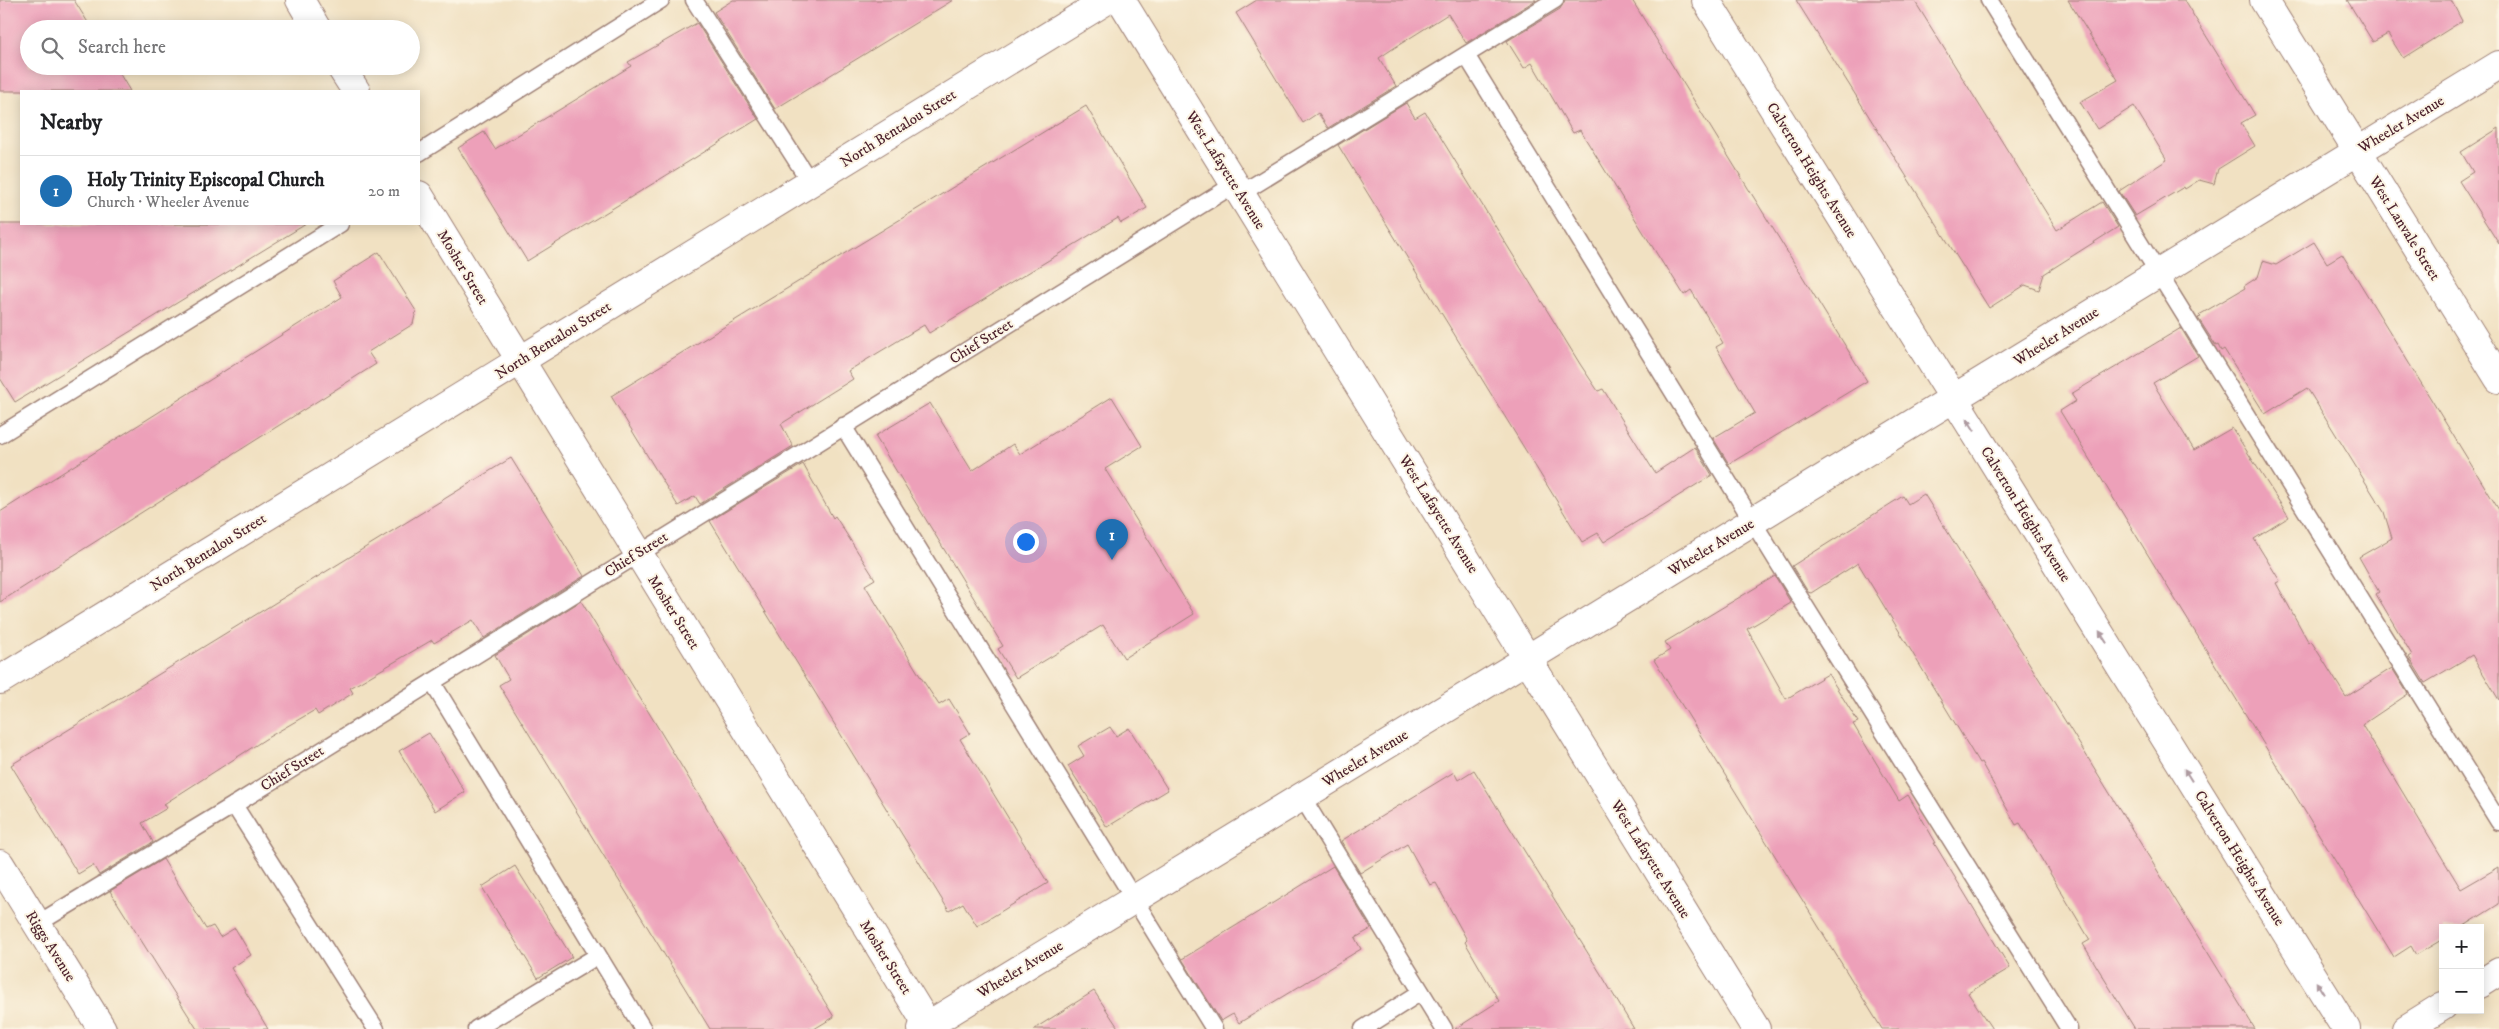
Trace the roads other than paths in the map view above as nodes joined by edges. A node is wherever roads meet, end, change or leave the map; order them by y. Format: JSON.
{"nodes":[{"id":1,"x":300,"y":0,"type":"edge"},
{"id":2,"x":661,"y":0,"type":"edge"},
{"id":3,"x":694,"y":0,"type":"edge"},
{"id":4,"x":1106,"y":0,"type":"edge"},
{"id":5,"x":1121,"y":0,"type":"edge"},
{"id":6,"x":1555,"y":0,"type":"edge"},
{"id":7,"x":1706,"y":0,"type":"edge"},
{"id":8,"x":1989,"y":0,"type":"edge"},
{"id":9,"x":2264,"y":0,"type":"edge"},
{"id":10,"x":312,"y":20,"type":"edge"},
{"id":11,"x":1466,"y":55,"type":"junction"},
{"id":12,"x":2499,"y":65,"type":"edge"},
{"id":13,"x":346,"y":75,"type":"edge"},
{"id":14,"x":355,"y":90,"type":"edge"},
{"id":15,"x":2358,"y":151,"type":"junction"},
{"id":16,"x":420,"y":152,"type":"edge"},
{"id":17,"x":810,"y":182,"type":"junction"},
{"id":18,"x":1238,"y":189,"type":"junction"},
{"id":19,"x":420,"y":197,"type":"edge"},
{"id":20,"x":338,"y":225,"type":"edge"},
{"id":21,"x":2158,"y":273,"type":"junction"},
{"id":22,"x":520,"y":360,"type":"junction"},
{"id":23,"x":2499,"y":379,"type":"edge"},
{"id":24,"x":1954,"y":398,"type":"junction"},
{"id":25,"x":844,"y":426,"type":"junction"},
{"id":26,"x":2,"y":431,"type":"edge"},
{"id":27,"x":1753,"y":521,"type":"junction"},
{"id":28,"x":638,"y":553,"type":"junction"},
{"id":29,"x":1528,"y":659,"type":"junction"},
{"id":30,"x":0,"y":680,"type":"edge"},
{"id":31,"x":432,"y":682,"type":"junction"},
{"id":32,"x":1302,"y":797,"type":"junction"},
{"id":33,"x":234,"y":805,"type":"junction"},
{"id":34,"x":2499,"y":822,"type":"edge"},
{"id":35,"x":0,"y":864,"type":"edge"},
{"id":36,"x":1134,"y":899,"type":"junction"},
{"id":37,"x":37,"y":924,"type":"junction"},
{"id":38,"x":597,"y":956,"type":"junction"},
{"id":39,"x":2499,"y":972,"type":"edge"},
{"id":40,"x":2484,"y":981,"type":"edge"},
{"id":41,"x":1421,"y":992,"type":"junction"},
{"id":42,"x":2439,"y":1008,"type":"edge"},
{"id":43,"x":927,"y":1028,"type":"edge"},
{"id":44,"x":102,"y":1029,"type":"edge"},
{"id":45,"x":376,"y":1029,"type":"edge"},
{"id":46,"x":476,"y":1029,"type":"edge"},
{"id":47,"x":643,"y":1029,"type":"edge"},
{"id":48,"x":1214,"y":1029,"type":"edge"},
{"id":49,"x":1363,"y":1029,"type":"edge"},
{"id":50,"x":1444,"y":1029,"type":"edge"},
{"id":51,"x":1756,"y":1029,"type":"edge"},
{"id":52,"x":2069,"y":1029,"type":"edge"},
{"id":53,"x":2346,"y":1029,"type":"edge"},
{"id":54,"x":2406,"y":1029,"type":"edge"}],
"edges":[{"from":1,"to":10,"type":"street"},
{"from":2,"to":16,"type":"lane"},
{"from":3,"to":17,"type":"lane"},
{"from":4,"to":17,"type":"street","name":"North Bentalou Street"},
{"from":5,"to":18,"type":"street","name":"West Lafayette Avenue"},
{"from":6,"to":11,"type":"lane","name":"Chief Street"},
{"from":7,"to":24,"type":"street","name":"Calverton Heights Avenue"},
{"from":8,"to":21,"type":"lane"},
{"from":9,"to":15,"type":"street","name":"West Lanvale Street"},
{"from":11,"to":18,"type":"lane","name":"Chief Street"},
{"from":11,"to":27,"type":"lane"},
{"from":12,"to":15,"type":"street","name":"Wheeler Avenue"},
{"from":13,"to":14,"type":"street"},
{"from":15,"to":21,"type":"street","name":"Wheeler Avenue"},
{"from":15,"to":23,"type":"street","name":"West Lanvale Street"},
{"from":17,"to":22,"type":"street","name":"North Bentalou Street"},
{"from":18,"to":25,"type":"lane","name":"Chief Street"},
{"from":18,"to":29,"type":"street","name":"West Lafayette Avenue"},
{"from":19,"to":22,"type":"street","name":"Mosher Street"},
{"from":20,"to":26,"type":"lane"},
{"from":21,"to":24,"type":"street","name":"Wheeler Avenue"},
{"from":21,"to":34,"type":"lane"},
{"from":22,"to":28,"type":"street","name":"Mosher Street"},
{"from":22,"to":30,"type":"street","name":"North Bentalou Street"},
{"from":24,"to":27,"type":"street","name":"Wheeler Avenue"},
{"from":53,"to":24,"type":"street","name":"Calverton Heights Avenue","one_way":true},
{"from":25,"to":28,"type":"lane","name":"Chief Street"},
{"from":25,"to":36,"type":"lane"},
{"from":27,"to":29,"type":"street","name":"Wheeler Avenue"},
{"from":27,"to":52,"type":"lane"},
{"from":28,"to":31,"type":"lane","name":"Chief Street"},
{"from":28,"to":43,"type":"street","name":"Mosher Street"},
{"from":29,"to":32,"type":"street","name":"Wheeler Avenue"},
{"from":29,"to":51,"type":"street","name":"West Lafayette Avenue"},
{"from":31,"to":33,"type":"lane","name":"Chief Street"},
{"from":31,"to":38,"type":"lane"},
{"from":32,"to":36,"type":"street","name":"Wheeler Avenue"},
{"from":32,"to":41,"type":"lane"},
{"from":33,"to":37,"type":"lane","name":"Chief Street"},
{"from":33,"to":45,"type":"lane"},
{"from":35,"to":37,"type":"street","name":"Riggs Avenue"},
{"from":36,"to":43,"type":"street","name":"Wheeler Avenue"},
{"from":36,"to":48,"type":"lane"},
{"from":37,"to":44,"type":"street","name":"Riggs Avenue"},
{"from":38,"to":46,"type":"lane"},
{"from":38,"to":47,"type":"lane"},
{"from":39,"to":40,"type":"street"},
{"from":41,"to":49,"type":"lane"},
{"from":41,"to":50,"type":"lane"},
{"from":42,"to":54,"type":"street"}]}
